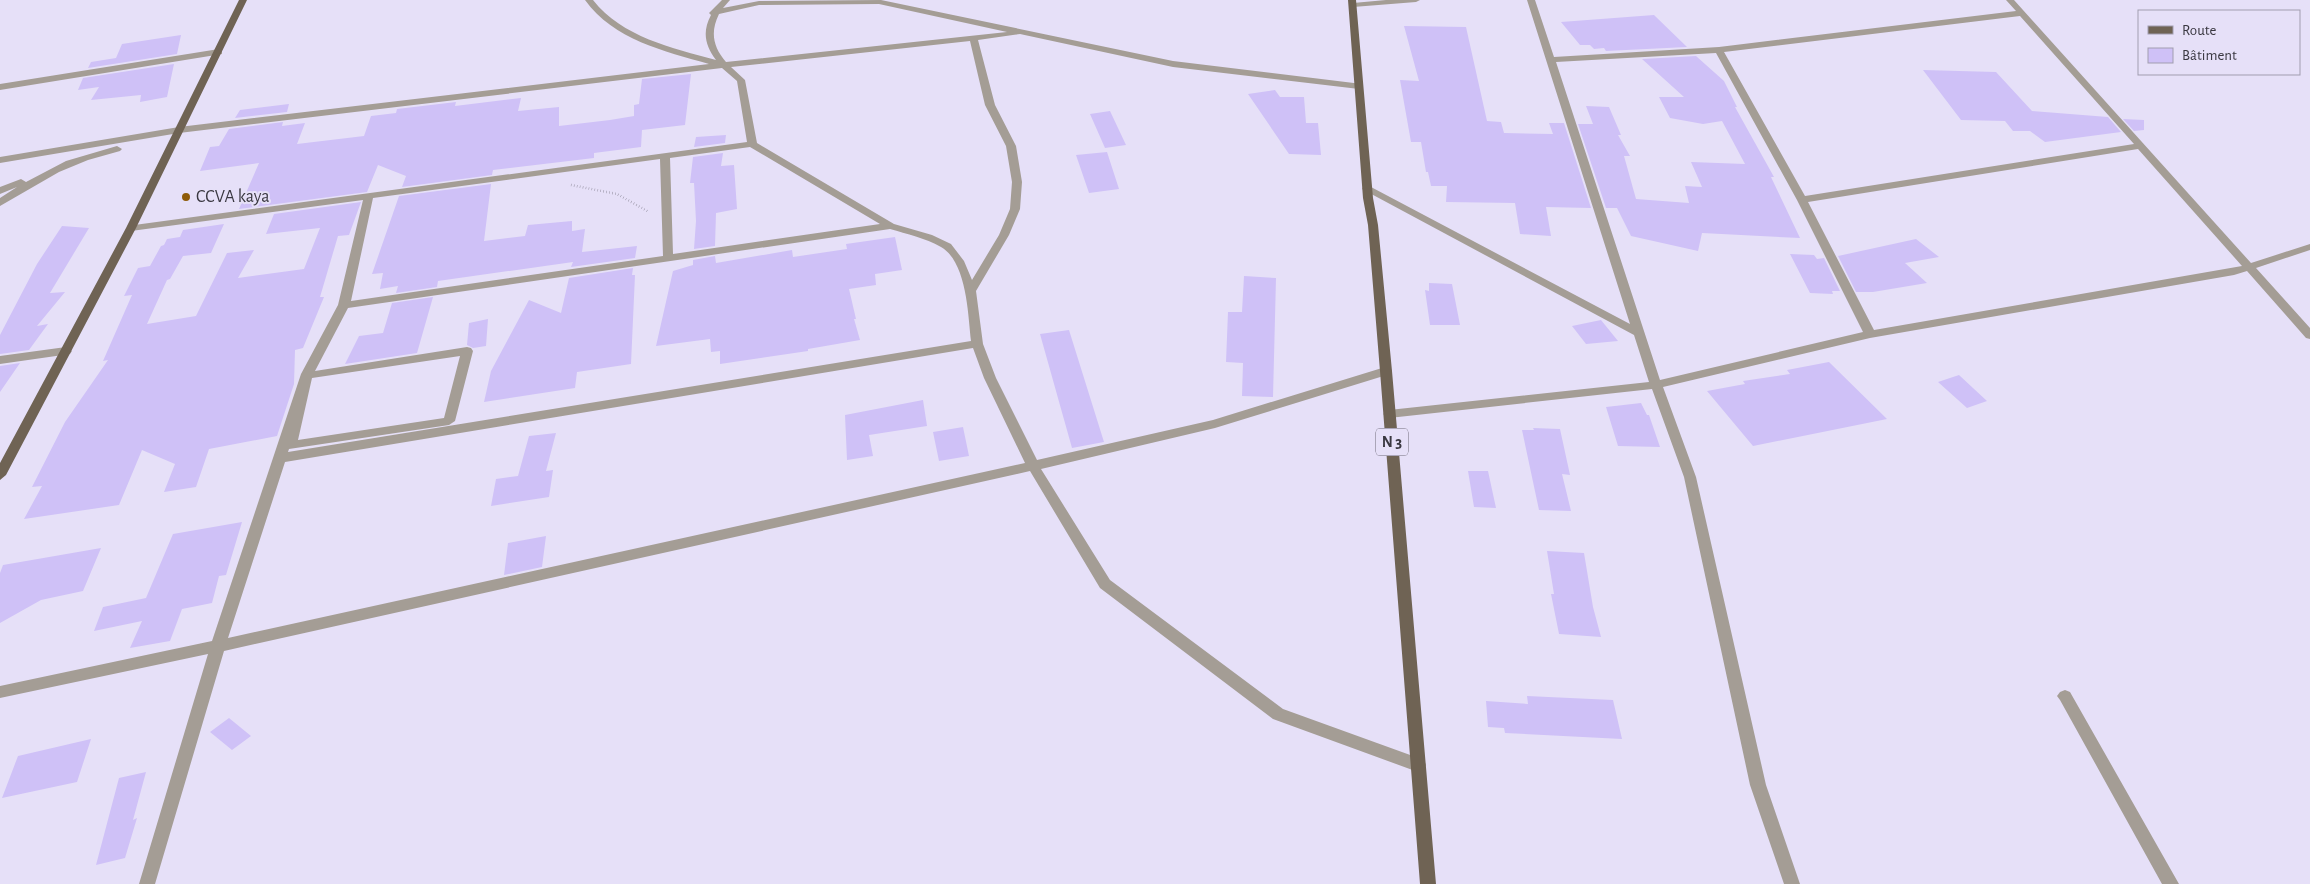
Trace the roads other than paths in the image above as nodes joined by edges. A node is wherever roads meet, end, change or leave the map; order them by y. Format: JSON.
{"nodes":[{"id":1,"x":243,"y":0,"type":"edge"},
{"id":2,"x":589,"y":0,"type":"edge"},
{"id":3,"x":726,"y":0,"type":"edge"},
{"id":4,"x":1416,"y":0,"type":"edge"},
{"id":5,"x":1531,"y":0,"type":"edge"},
{"id":6,"x":2010,"y":0,"type":"edge"},
{"id":7,"x":879,"y":1,"type":"edge"},
{"id":8,"x":1352,"y":3,"type":"edge"},
{"id":9,"x":714,"y":13,"type":"junction"},
{"id":10,"x":2022,"y":14,"type":"junction"},
{"id":11,"x":1017,"y":32,"type":"junction"},
{"id":12,"x":973,"y":37,"type":"junction"},
{"id":13,"x":1719,"y":50,"type":"junction"},
{"id":14,"x":219,"y":52,"type":"junction"},
{"id":15,"x":1551,"y":60,"type":"junction"},
{"id":16,"x":721,"y":65,"type":"junction"},
{"id":17,"x":1359,"y":86,"type":"junction"},
{"id":18,"x":0,"y":87,"type":"edge"},
{"id":19,"x":176,"y":135,"type":"junction"},
{"id":20,"x":752,"y":144,"type":"junction"},
{"id":21,"x":2141,"y":146,"type":"junction"},
{"id":22,"x":666,"y":156,"type":"junction"},
{"id":23,"x":0,"y":160,"type":"edge"},
{"id":24,"x":44,"y":173,"type":"junction"},
{"id":25,"x":1367,"y":190,"type":"junction"},
{"id":26,"x":0,"y":191,"type":"edge"},
{"id":27,"x":368,"y":198,"type":"junction"},
{"id":28,"x":1802,"y":200,"type":"junction"},
{"id":29,"x":0,"y":203,"type":"edge"},
{"id":30,"x":890,"y":226,"type":"junction"},
{"id":31,"x":131,"y":228,"type":"junction"},
{"id":32,"x":2310,"y":247,"type":"edge"},
{"id":33,"x":668,"y":258,"type":"junction"},
{"id":34,"x":2248,"y":267,"type":"junction"},
{"id":35,"x":971,"y":291,"type":"junction"},
{"id":36,"x":344,"y":305,"type":"junction"},
{"id":37,"x":1639,"y":332,"type":"junction"},
{"id":38,"x":1870,"y":334,"type":"junction"},
{"id":39,"x":2310,"y":335,"type":"edge"},
{"id":40,"x":977,"y":344,"type":"junction"},
{"id":41,"x":66,"y":351,"type":"junction"},
{"id":42,"x":0,"y":360,"type":"edge"},
{"id":43,"x":1386,"y":371,"type":"junction"},
{"id":44,"x":307,"y":374,"type":"junction"},
{"id":45,"x":1656,"y":385,"type":"junction"},
{"id":46,"x":1389,"y":414,"type":"junction"},
{"id":47,"x":280,"y":458,"type":"junction"},
{"id":48,"x":1033,"y":466,"type":"junction"},
{"id":49,"x":0,"y":475,"type":"edge"},
{"id":50,"x":218,"y":646,"type":"junction"},
{"id":51,"x":0,"y":692,"type":"edge"},
{"id":52,"x":2065,"y":696,"type":"dead end"},
{"id":53,"x":1418,"y":764,"type":"junction"},
{"id":54,"x":147,"y":884,"type":"edge"},
{"id":55,"x":1428,"y":884,"type":"edge"},
{"id":56,"x":1792,"y":884,"type":"edge"},
{"id":57,"x":2171,"y":884,"type":"edge"}],
"edges":[{"from":1,"to":14,"type":"main road"},
{"from":2,"to":16,"type":"street"},
{"from":3,"to":9,"type":"street"},
{"from":4,"to":8,"type":"street"},
{"from":5,"to":15,"type":"street"},
{"from":6,"to":10,"type":"street"},
{"from":7,"to":9,"type":"street"},
{"from":7,"to":11,"type":"street"},
{"from":8,"to":17,"type":"main road","number":"N 3"},
{"from":9,"to":16,"type":"street"},
{"from":10,"to":13,"type":"street"},
{"from":10,"to":21,"type":"street"},
{"from":11,"to":12,"type":"street"},
{"from":11,"to":17,"type":"street"},
{"from":12,"to":16,"type":"street"},
{"from":12,"to":35,"type":"street"},
{"from":13,"to":15,"type":"street"},
{"from":13,"to":28,"type":"street"},
{"from":14,"to":18,"type":"street"},
{"from":14,"to":19,"type":"main road"},
{"from":15,"to":37,"type":"street"},
{"from":16,"to":19,"type":"street"},
{"from":16,"to":20,"type":"street"},
{"from":17,"to":25,"type":"main road","number":"N 3"},
{"from":19,"to":23,"type":"street"},
{"from":19,"to":24,"type":"street"},
{"from":19,"to":31,"type":"main road"},
{"from":20,"to":22,"type":"street"},
{"from":20,"to":30,"type":"street"},
{"from":21,"to":28,"type":"street"},
{"from":21,"to":34,"type":"street"},
{"from":22,"to":27,"type":"street"},
{"from":22,"to":33,"type":"street"},
{"from":24,"to":26,"type":"street"},
{"from":24,"to":29,"type":"street"},
{"from":25,"to":37,"type":"street"},
{"from":25,"to":43,"type":"main road","number":"N 3"},
{"from":27,"to":31,"type":"street"},
{"from":27,"to":36,"type":"street"},
{"from":28,"to":38,"type":"street"},
{"from":30,"to":33,"type":"street"},
{"from":30,"to":35,"type":"street"},
{"from":31,"to":41,"type":"main road"},
{"from":32,"to":34,"type":"street"},
{"from":33,"to":36,"type":"street"},
{"from":34,"to":38,"type":"street"},
{"from":34,"to":39,"type":"street"},
{"from":35,"to":40,"type":"street"},
{"from":36,"to":44,"type":"street"},
{"from":37,"to":45,"type":"street"},
{"from":38,"to":45,"type":"street"},
{"from":40,"to":47,"type":"street"},
{"from":40,"to":48,"type":"street"},
{"from":41,"to":42,"type":"street"},
{"from":41,"to":49,"type":"main road"},
{"from":43,"to":46,"type":"main road","number":"N 3"},
{"from":43,"to":48,"type":"street"},
{"from":44,"to":44,"type":"street"},
{"from":44,"to":47,"type":"street"},
{"from":45,"to":46,"type":"street"},
{"from":45,"to":56,"type":"street"},
{"from":46,"to":53,"type":"main road","number":"N 3"},
{"from":47,"to":50,"type":"street"},
{"from":48,"to":50,"type":"street"},
{"from":48,"to":53,"type":"street"},
{"from":50,"to":51,"type":"street"},
{"from":50,"to":54,"type":"street"},
{"from":52,"to":57,"type":"street"},
{"from":53,"to":55,"type":"main road","number":"N 3"}]}
